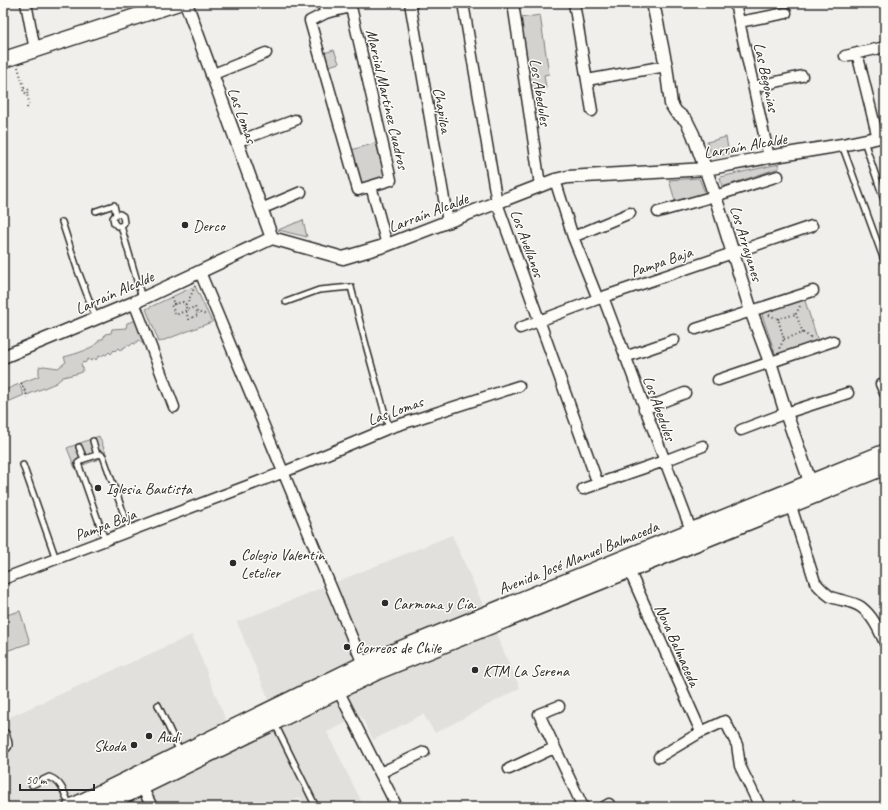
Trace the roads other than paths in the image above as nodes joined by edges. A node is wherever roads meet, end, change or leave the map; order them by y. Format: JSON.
{"nodes":[{"id":1,"x":26,"y":3,"type":"edge"},
{"id":2,"x":177,"y":3,"type":"edge"},
{"id":3,"x":186,"y":3,"type":"edge"},
{"id":4,"x":322,"y":3,"type":"edge"},
{"id":5,"x":410,"y":3,"type":"edge"},
{"id":6,"x":463,"y":3,"type":"edge"},
{"id":7,"x":513,"y":3,"type":"edge"},
{"id":8,"x":574,"y":3,"type":"edge"},
{"id":9,"x":653,"y":3,"type":"edge"},
{"id":10,"x":735,"y":3,"type":"edge"},
{"id":11,"x":786,"y":12,"type":"dead end"},
{"id":12,"x":326,"y":13,"type":"junction"},
{"id":13,"x":739,"y":22,"type":"junction"},
{"id":14,"x":885,"y":47,"type":"edge"},
{"id":15,"x":35,"y":50,"type":"junction"},
{"id":16,"x":266,"y":53,"type":"dead end"},
{"id":17,"x":857,"y":53,"type":"junction"},
{"id":18,"x":845,"y":56,"type":"dead end"},
{"id":19,"x":9,"y":58,"type":"edge"},
{"id":20,"x":666,"y":66,"type":"junction"},
{"id":21,"x":211,"y":75,"type":"junction"},
{"id":22,"x":802,"y":76,"type":"dead end"},
{"id":23,"x":587,"y":80,"type":"junction"},
{"id":24,"x":754,"y":87,"type":"junction"},
{"id":25,"x":592,"y":111,"type":"dead end"},
{"id":26,"x":295,"y":120,"type":"dead end"},
{"id":27,"x":882,"y":137,"type":"edge"},
{"id":28,"x":864,"y":141,"type":"junction"},
{"id":29,"x":236,"y":142,"type":"junction"},
{"id":30,"x":842,"y":145,"type":"junction"},
{"id":31,"x":769,"y":157,"type":"junction"},
{"id":32,"x":706,"y":170,"type":"junction"},
{"id":33,"x":778,"y":176,"type":"dead end"},
{"id":34,"x":556,"y":180,"type":"junction"},
{"id":35,"x":540,"y":185,"type":"junction"},
{"id":36,"x":371,"y":186,"type":"junction"},
{"id":37,"x":301,"y":192,"type":"dead end"},
{"id":38,"x":716,"y":196,"type":"junction"},
{"id":39,"x":497,"y":203,"type":"junction"},
{"id":40,"x":885,"y":203,"type":"edge"},
{"id":41,"x":261,"y":209,"type":"junction"},
{"id":42,"x":96,"y":211,"type":"dead end"},
{"id":43,"x":658,"y":212,"type":"dead end"},
{"id":44,"x":630,"y":213,"type":"dead end"},
{"id":45,"x":62,"y":222,"type":"dead end"},
{"id":46,"x":448,"y":222,"type":"junction"},
{"id":47,"x":812,"y":226,"type":"dead end"},
{"id":48,"x":573,"y":237,"type":"junction"},
{"id":49,"x":272,"y":238,"type":"junction"},
{"id":50,"x":387,"y":245,"type":"junction"},
{"id":51,"x":732,"y":252,"type":"junction"},
{"id":52,"x":885,"y":263,"type":"edge"},
{"id":53,"x":200,"y":272,"type":"junction"},
{"id":54,"x":813,"y":292,"type":"dead end"},
{"id":55,"x":600,"y":298,"type":"junction"},
{"id":56,"x":137,"y":301,"type":"junction"},
{"id":57,"x":286,"y":302,"type":"dead end"},
{"id":58,"x":752,"y":311,"type":"junction"},
{"id":59,"x":96,"y":318,"type":"junction"},
{"id":60,"x":540,"y":321,"type":"junction"},
{"id":61,"x":520,"y":328,"type":"dead end"},
{"id":62,"x":696,"y":329,"type":"dead end"},
{"id":63,"x":674,"y":340,"type":"dead end"},
{"id":64,"x":833,"y":341,"type":"dead end"},
{"id":65,"x":3,"y":357,"type":"edge"},
{"id":66,"x":625,"y":357,"type":"junction"},
{"id":67,"x":770,"y":362,"type":"junction"},
{"id":68,"x":718,"y":380,"type":"dead end"},
{"id":69,"x":519,"y":386,"type":"dead end"},
{"id":70,"x":685,"y":393,"type":"dead end"},
{"id":71,"x":848,"y":393,"type":"dead end"},
{"id":72,"x":174,"y":407,"type":"dead end"},
{"id":73,"x":644,"y":409,"type":"junction"},
{"id":74,"x":786,"y":413,"type":"junction"},
{"id":75,"x":389,"y":428,"type":"junction"},
{"id":76,"x":741,"y":430,"type":"dead end"},
{"id":77,"x":93,"y":441,"type":"dead end"},
{"id":78,"x":703,"y":446,"type":"dead end"},
{"id":79,"x":79,"y":447,"type":"dead end"},
{"id":80,"x":885,"y":452,"type":"edge"},
{"id":81,"x":97,"y":455,"type":"junction"},
{"id":82,"x":84,"y":459,"type":"junction"},
{"id":83,"x":664,"y":461,"type":"junction"},
{"id":84,"x":23,"y":465,"type":"dead end"},
{"id":85,"x":885,"y":467,"type":"edge"},
{"id":86,"x":284,"y":472,"type":"junction"},
{"id":87,"x":598,"y":484,"type":"junction"},
{"id":88,"x":812,"y":489,"type":"junction"},
{"id":89,"x":583,"y":490,"type":"dead end"},
{"id":90,"x":789,"y":498,"type":"junction"},
{"id":91,"x":690,"y":530,"type":"junction"},
{"id":92,"x":130,"y":531,"type":"junction"},
{"id":93,"x":105,"y":540,"type":"junction"},
{"id":94,"x":56,"y":559,"type":"junction"},
{"id":95,"x":629,"y":570,"type":"junction"},
{"id":96,"x":3,"y":579,"type":"edge"},
{"id":97,"x":885,"y":643,"type":"edge"},
{"id":98,"x":363,"y":664,"type":"junction"},
{"id":99,"x":336,"y":685,"type":"junction"},
{"id":100,"x":158,"y":705,"type":"dead end"},
{"id":101,"x":559,"y":706,"type":"dead end"},
{"id":102,"x":274,"y":722,"type":"junction"},
{"id":103,"x":3,"y":731,"type":"edge"},
{"id":104,"x":701,"y":732,"type":"junction"},
{"id":105,"x":554,"y":748,"type":"junction"},
{"id":106,"x":3,"y":751,"type":"edge"},
{"id":107,"x":424,"y":752,"type":"dead end"},
{"id":108,"x":180,"y":753,"type":"junction"},
{"id":109,"x":659,"y":757,"type":"dead end"},
{"id":110,"x":509,"y":769,"type":"dead end"},
{"id":111,"x":380,"y":774,"type":"junction"},
{"id":112,"x":32,"y":785,"type":"dead end"},
{"id":113,"x":142,"y":787,"type":"junction"},
{"id":114,"x":71,"y":807,"type":"edge"},
{"id":115,"x":101,"y":807,"type":"edge"},
{"id":116,"x":152,"y":807,"type":"edge"},
{"id":117,"x":316,"y":807,"type":"edge"},
{"id":118,"x":397,"y":807,"type":"edge"},
{"id":119,"x":583,"y":807,"type":"edge"},
{"id":120,"x":760,"y":807,"type":"edge"}],
"edges":[{"from":1,"to":15,"type":"street"},
{"from":2,"to":15,"type":"main road"},
{"from":3,"to":21,"type":"street","name":"Las Lomas"},
{"from":4,"to":12,"type":"street"},
{"from":5,"to":46,"type":"street","name":"Chapilca"},
{"from":6,"to":39,"type":"street","name":"Los Avellanos"},
{"from":7,"to":35,"type":"street","name":"Los Abedules"},
{"from":8,"to":23,"type":"street"},
{"from":9,"to":20,"type":"street","name":"Los Arrayanes"},
{"from":10,"to":13,"type":"street","name":"Las Begonias"},
{"from":11,"to":13,"type":"street"},
{"from":12,"to":36,"type":"street","name":"Marcial Martínez Cuadros"},
{"from":12,"to":36,"type":"street","name":"Marcial Martínez Cuadros"},
{"from":13,"to":24,"type":"street","name":"Las Begonias"},
{"from":14,"to":17,"type":"street"},
{"from":15,"to":19,"type":"main road"},
{"from":16,"to":21,"type":"street"},
{"from":17,"to":18,"type":"street"},
{"from":17,"to":27,"type":"street"},
{"from":20,"to":23,"type":"street"},
{"from":20,"to":32,"type":"street","name":"Los Arrayanes"},
{"from":21,"to":29,"type":"street","name":"Las Lomas"},
{"from":22,"to":24,"type":"street"},
{"from":23,"to":25,"type":"street"},
{"from":24,"to":31,"type":"street","name":"Las Begonias"},
{"from":26,"to":29,"type":"street"},
{"from":27,"to":28,"type":"street","name":"Larraín Alcalde"},
{"from":28,"to":30,"type":"street","name":"Larraín Alcalde"},
{"from":28,"to":40,"type":"lane"},
{"from":29,"to":41,"type":"street","name":"Las Lomas"},
{"from":30,"to":31,"type":"street","name":"Larraín Alcalde"},
{"from":30,"to":52,"type":"lane"},
{"from":31,"to":32,"type":"street","name":"Larraín Alcalde"},
{"from":32,"to":34,"type":"street","name":"Larraín Alcalde"},
{"from":32,"to":38,"type":"street","name":"Los Arrayanes"},
{"from":33,"to":38,"type":"street"},
{"from":34,"to":35,"type":"street","name":"Larraín Alcalde"},
{"from":34,"to":48,"type":"street","name":"Los Abedules"},
{"from":35,"to":39,"type":"street","name":"Larraín Alcalde"},
{"from":36,"to":50,"type":"street"},
{"from":37,"to":41,"type":"street"},
{"from":38,"to":43,"type":"street"},
{"from":38,"to":51,"type":"street","name":"Los Arrayanes"},
{"from":39,"to":46,"type":"street","name":"Larraín Alcalde"},
{"from":39,"to":60,"type":"street","name":"Los Avellanos"},
{"from":41,"to":49,"type":"street","name":"Las Lomas"},
{"from":42,"to":56,"type":"lane"},
{"from":44,"to":48,"type":"street"},
{"from":45,"to":59,"type":"lane"},
{"from":46,"to":50,"type":"street","name":"Larraín Alcalde"},
{"from":47,"to":51,"type":"street","name":"Pampa Baja"},
{"from":48,"to":55,"type":"street","name":"Los Abedules"},
{"from":49,"to":50,"type":"street","name":"Larraín Alcalde"},
{"from":49,"to":53,"type":"street","name":"Larraín Alcalde"},
{"from":51,"to":55,"type":"street","name":"Pampa Baja"},
{"from":51,"to":58,"type":"street","name":"Los Arrayanes"},
{"from":53,"to":56,"type":"street","name":"Larraín Alcalde"},
{"from":53,"to":86,"type":"street"},
{"from":54,"to":58,"type":"street"},
{"from":55,"to":60,"type":"street","name":"Pampa Baja"},
{"from":55,"to":66,"type":"street","name":"Los Abedules"},
{"from":56,"to":59,"type":"street","name":"Larraín Alcalde"},
{"from":56,"to":72,"type":"street"},
{"from":57,"to":75,"type":"lane"},
{"from":58,"to":62,"type":"street"},
{"from":58,"to":67,"type":"street","name":"Los Arrayanes"},
{"from":59,"to":65,"type":"street","name":"Larraín Alcalde"},
{"from":60,"to":61,"type":"street","name":"Pampa Baja"},
{"from":60,"to":87,"type":"street","name":"Los Avellanos"},
{"from":63,"to":66,"type":"street"},
{"from":64,"to":67,"type":"street"},
{"from":66,"to":73,"type":"street","name":"Los Abedules"},
{"from":67,"to":68,"type":"street"},
{"from":67,"to":74,"type":"street","name":"Los Arrayanes"},
{"from":69,"to":75,"type":"street","name":"Las Lomas"},
{"from":70,"to":73,"type":"street"},
{"from":71,"to":74,"type":"street"},
{"from":73,"to":83,"type":"street","name":"Los Abedules"},
{"from":74,"to":76,"type":"street"},
{"from":74,"to":88,"type":"street","name":"Los Arrayanes"},
{"from":75,"to":86,"type":"street","name":"Las Lomas"},
{"from":77,"to":81,"type":"lane"},
{"from":78,"to":83,"type":"street"},
{"from":79,"to":82,"type":"lane"},
{"from":80,"to":88,"type":"main road","name":"Avenida José Manuel Balmaceda"},
{"from":81,"to":82,"type":"lane"},
{"from":81,"to":92,"type":"lane"},
{"from":82,"to":93,"type":"lane"},
{"from":83,"to":87,"type":"street"},
{"from":83,"to":91,"type":"street","name":"Los Abedules"},
{"from":84,"to":94,"type":"lane"},
{"from":85,"to":88,"type":"main road","name":"Avenida José Manuel Balmaceda"},
{"from":86,"to":92,"type":"street","name":"Pampa Baja"},
{"from":86,"to":98,"type":"street"},
{"from":87,"to":89,"type":"street"},
{"from":88,"to":90,"type":"main road","name":"Avenida José Manuel Balmaceda"},
{"from":90,"to":91,"type":"main road","name":"Avenida José Manuel Balmaceda"},
{"from":90,"to":95,"type":"main road","name":"Avenida José Manuel Balmaceda"},
{"from":90,"to":97,"type":"street"},
{"from":91,"to":98,"type":"main road","name":"Avenida José Manuel Balmaceda"},
{"from":92,"to":93,"type":"street","name":"Pampa Baja"},
{"from":93,"to":94,"type":"street","name":"Pampa Baja"},
{"from":94,"to":96,"type":"street","name":"Pampa Baja"},
{"from":95,"to":99,"type":"main road","name":"Avenida José Manuel Balmaceda"},
{"from":95,"to":104,"type":"street","name":"Nova Balmaceda"},
{"from":98,"to":99,"type":"main road","name":"Avenida José Manuel Balmaceda"},
{"from":99,"to":102,"type":"main road","name":"Avenida José Manuel Balmaceda"},
{"from":99,"to":108,"type":"main road","name":"Avenida José Manuel Balmaceda"},
{"from":99,"to":111,"type":"street"},
{"from":100,"to":108,"type":"lane"},
{"from":101,"to":105,"type":"street"},
{"from":102,"to":113,"type":"main road","name":"Avenida José Manuel Balmaceda"},
{"from":102,"to":117,"type":"lane"},
{"from":103,"to":106,"type":"lane"},
{"from":104,"to":109,"type":"street"},
{"from":104,"to":120,"type":"street"},
{"from":105,"to":110,"type":"street"},
{"from":105,"to":119,"type":"street"},
{"from":107,"to":111,"type":"street"},
{"from":108,"to":114,"type":"main road","name":"Avenida José Manuel Balmaceda"},
{"from":111,"to":118,"type":"street"},
{"from":112,"to":114,"type":"lane"},
{"from":113,"to":115,"type":"main road","name":"Avenida José Manuel Balmaceda"},
{"from":113,"to":116,"type":"street"}]}
